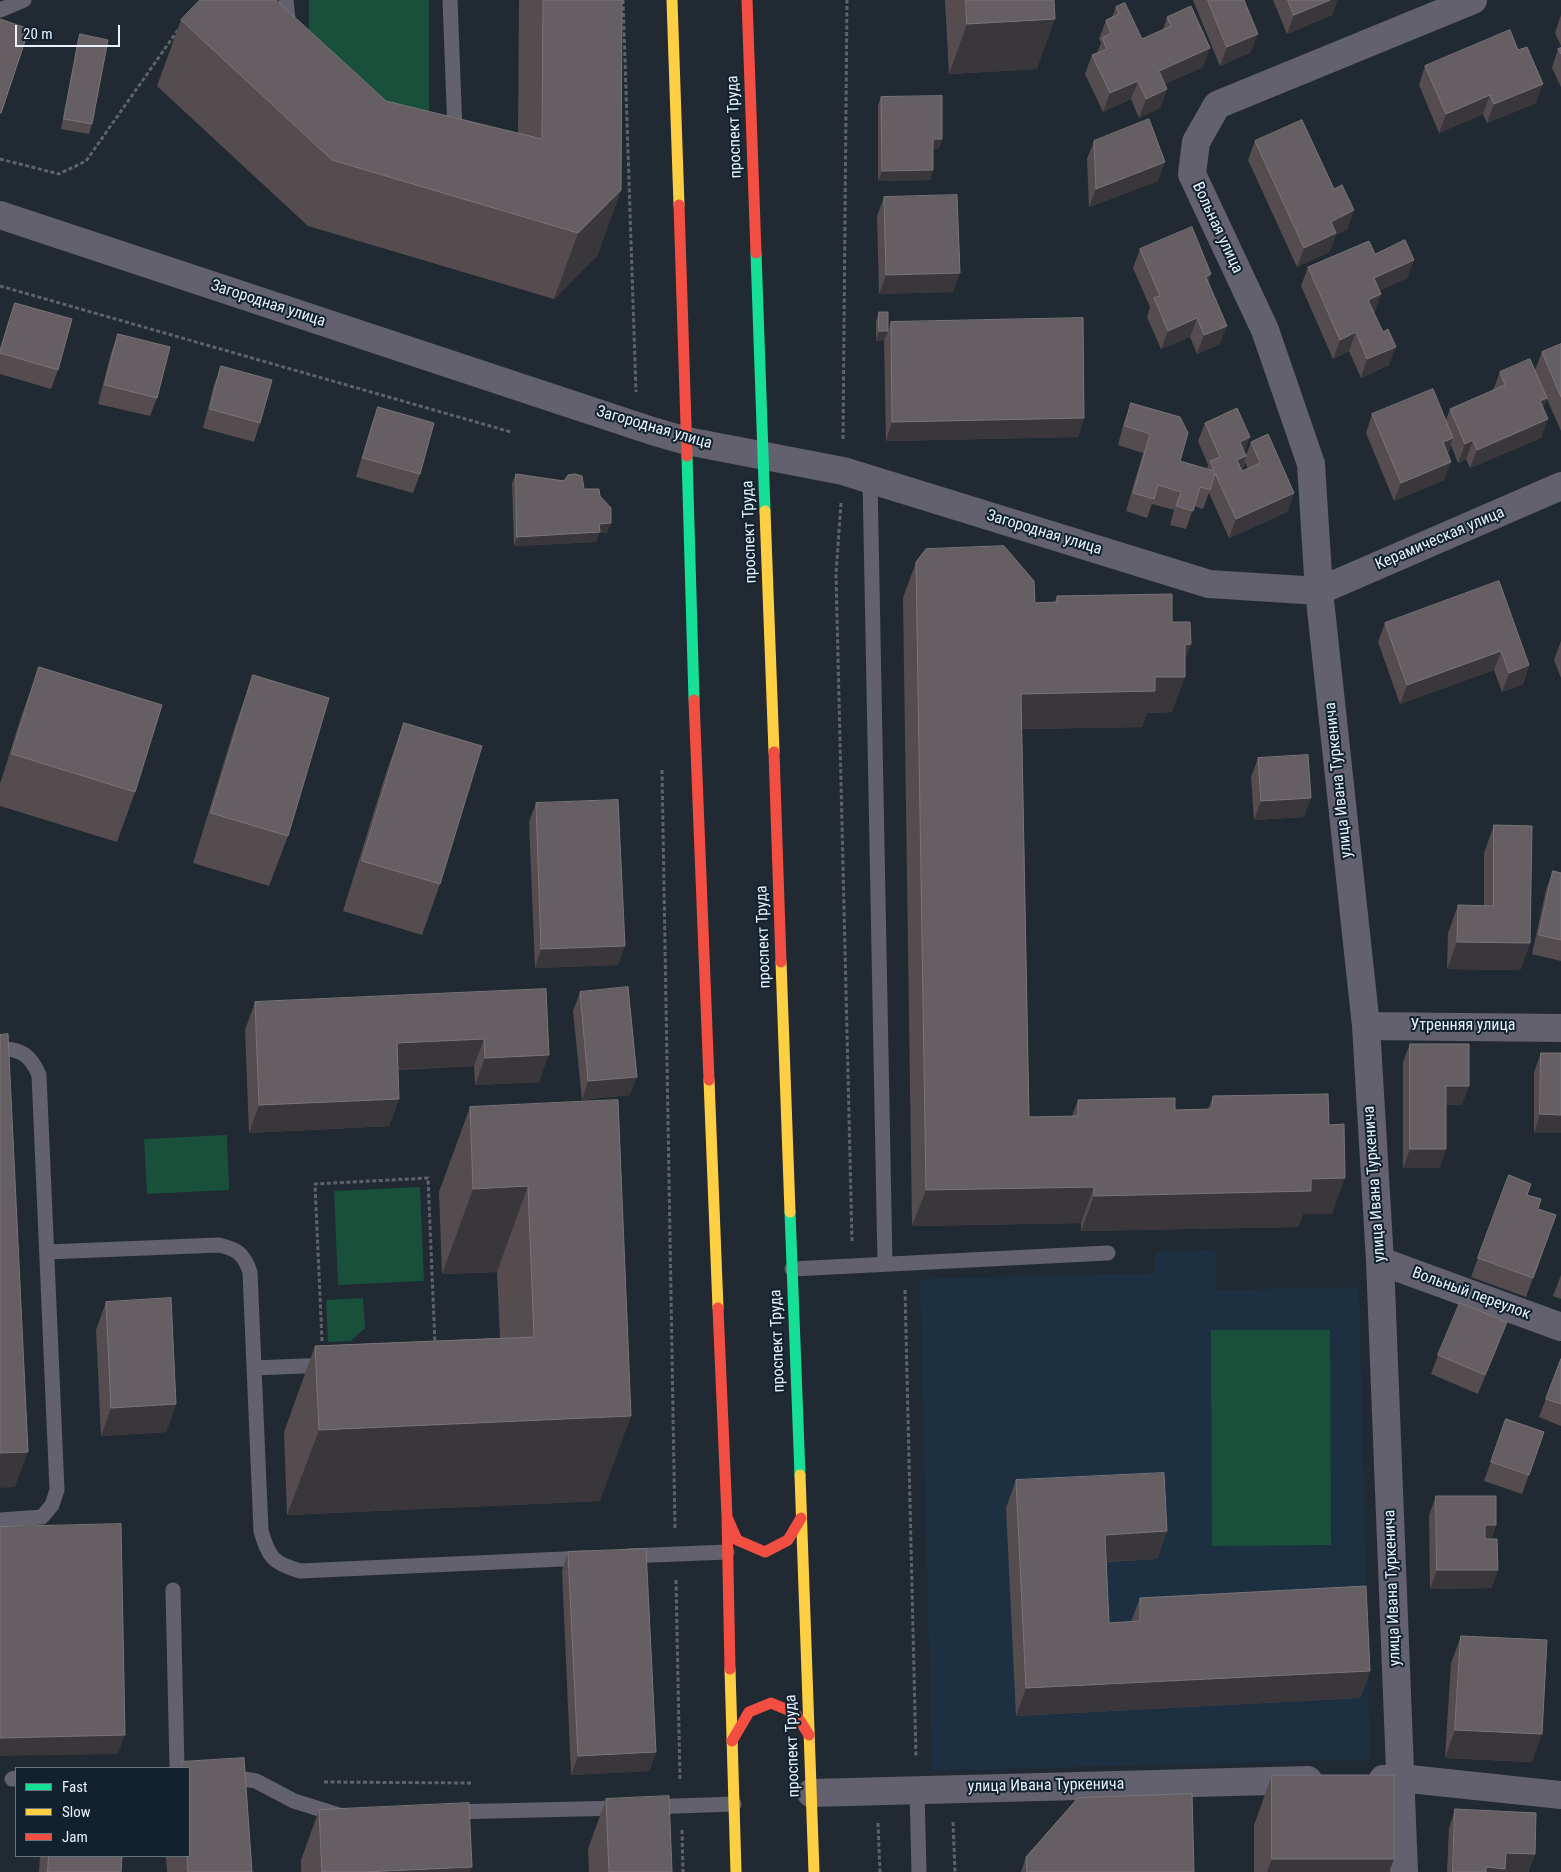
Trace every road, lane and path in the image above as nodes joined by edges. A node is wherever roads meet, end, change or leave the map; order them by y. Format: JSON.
{"nodes":[{"id":1,"x":24,"y":0,"type":"edge"},
{"id":2,"x":286,"y":0,"type":"edge"},
{"id":3,"x":450,"y":0,"type":"edge"},
{"id":4,"x":623,"y":0,"type":"edge"},
{"id":5,"x":672,"y":0,"type":"edge"},
{"id":6,"x":747,"y":0,"type":"edge"},
{"id":7,"x":847,"y":0,"type":"edge"},
{"id":8,"x":1473,"y":0,"type":"edge"},
{"id":9,"x":0,"y":10,"type":"edge"},
{"id":10,"x":183,"y":23,"type":"edge"},
{"id":11,"x":290,"y":39,"type":"edge"},
{"id":12,"x":437,"y":139,"type":"edge"},
{"id":13,"x":0,"y":159,"type":"edge"},
{"id":14,"x":0,"y":215,"type":"edge"},
{"id":15,"x":0,"y":286,"type":"edge"},
{"id":16,"x":652,"y":430,"type":"junction"},
{"id":17,"x":511,"y":432,"type":"dead end"},
{"id":18,"x":687,"y":441,"type":"junction"},
{"id":19,"x":763,"y":454,"type":"junction"},
{"id":20,"x":843,"y":471,"type":"junction"},
{"id":21,"x":870,"y":479,"type":"junction"},
{"id":22,"x":1561,"y":486,"type":"edge"},
{"id":23,"x":1319,"y":591,"type":"junction"},
{"id":24,"x":662,"y":762,"type":"dead end"},
{"id":25,"x":1366,"y":1026,"type":"junction"},
{"id":26,"x":1561,"y":1028,"type":"edge"},
{"id":27,"x":0,"y":1049,"type":"edge"},
{"id":28,"x":47,"y":1252,"type":"junction"},
{"id":29,"x":1108,"y":1253,"type":"dead end"},
{"id":30,"x":1380,"y":1261,"type":"junction"},
{"id":31,"x":885,"y":1264,"type":"junction"},
{"id":32,"x":792,"y":1269,"type":"junction"},
{"id":33,"x":1561,"y":1327,"type":"edge"},
{"id":34,"x":435,"y":1350,"type":"edge"},
{"id":35,"x":342,"y":1364,"type":"edge"},
{"id":36,"x":323,"y":1365,"type":"junction"},
{"id":37,"x":254,"y":1368,"type":"junction"},
{"id":38,"x":727,"y":1517,"type":"junction"},
{"id":39,"x":801,"y":1518,"type":"junction"},
{"id":40,"x":0,"y":1520,"type":"edge"},
{"id":41,"x":727,"y":1552,"type":"junction"},
{"id":42,"x":675,"y":1554,"type":"junction"},
{"id":43,"x":616,"y":1557,"type":"edge"},
{"id":44,"x":596,"y":1558,"type":"edge"},
{"id":45,"x":173,"y":1590,"type":"dead end"},
{"id":46,"x":808,"y":1735,"type":"junction"},
{"id":47,"x":732,"y":1741,"type":"junction"},
{"id":48,"x":176,"y":1767,"type":"edge"},
{"id":49,"x":190,"y":1770,"type":"edge"},
{"id":50,"x":1400,"y":1778,"type":"junction"},
{"id":51,"x":1361,"y":1779,"type":"edge"},
{"id":52,"x":1331,"y":1780,"type":"edge"},
{"id":53,"x":315,"y":1782,"type":"dead end"},
{"id":54,"x":473,"y":1783,"type":"dead end"},
{"id":55,"x":917,"y":1789,"type":"junction"},
{"id":56,"x":952,"y":1789,"type":"junction"},
{"id":57,"x":877,"y":1791,"type":"junction"},
{"id":58,"x":811,"y":1793,"type":"junction"},
{"id":59,"x":1561,"y":1794,"type":"edge"},
{"id":60,"x":734,"y":1804,"type":"junction"},
{"id":61,"x":681,"y":1806,"type":"junction"},
{"id":62,"x":433,"y":1812,"type":"edge"},
{"id":63,"x":354,"y":1814,"type":"edge"},
{"id":64,"x":683,"y":1872,"type":"edge"},
{"id":65,"x":736,"y":1872,"type":"edge"},
{"id":66,"x":814,"y":1872,"type":"edge"},
{"id":67,"x":880,"y":1872,"type":"edge"},
{"id":68,"x":919,"y":1872,"type":"edge"},
{"id":69,"x":955,"y":1872,"type":"edge"},
{"id":70,"x":1404,"y":1872,"type":"edge"}],
"edges":[{"from":1,"to":9,"type":"lane"},
{"from":2,"to":11,"type":"lane"},
{"from":3,"to":12,"type":"lane"},
{"from":4,"to":16,"type":"path"},
{"from":5,"to":18,"type":"main road"},
{"from":6,"to":19,"type":"main road","name":"проспект Труда"},
{"from":7,"to":20,"type":"path"},
{"from":8,"to":23,"type":"street","name":"Вольная улица"},
{"from":10,"to":13,"type":"path"},
{"from":14,"to":16,"type":"street","name":"Загородная улица"},
{"from":15,"to":17,"type":"path"},
{"from":16,"to":18,"type":"street","name":"Загородная улица"},
{"from":18,"to":19,"type":"street","name":"Загородная улица"},
{"from":18,"to":38,"type":"main road"},
{"from":19,"to":20,"type":"street","name":"Загородная улица"},
{"from":19,"to":32,"type":"main road","name":"проспект Труда"},
{"from":20,"to":21,"type":"street","name":"Загородная улица"},
{"from":21,"to":23,"type":"street","name":"Загородная улица"},
{"from":21,"to":31,"type":"lane"},
{"from":22,"to":23,"type":"street","name":"Керамическая улица"},
{"from":23,"to":25,"type":"street","name":"улица Ивана Туркенича"},
{"from":24,"to":42,"type":"path"},
{"from":25,"to":26,"type":"street","name":"Утренняя улица"},
{"from":25,"to":30,"type":"street","name":"улица Ивана Туркенича"},
{"from":27,"to":28,"type":"lane"},
{"from":28,"to":37,"type":"lane"},
{"from":28,"to":40,"type":"lane"},
{"from":29,"to":31,"type":"lane"},
{"from":30,"to":33,"type":"street","name":"Вольный переулок"},
{"from":30,"to":50,"type":"street","name":"улица Ивана Туркенича"},
{"from":31,"to":32,"type":"lane"},
{"from":32,"to":39,"type":"main road","name":"проспект Труда"},
{"from":34,"to":36,"type":"path"},
{"from":35,"to":36,"type":"lane"},
{"from":36,"to":37,"type":"lane"},
{"from":37,"to":44,"type":"lane"},
{"from":38,"to":39,"type":"main road"},
{"from":38,"to":41,"type":"main road"},
{"from":39,"to":46,"type":"main road","name":"проспект Труда"},
{"from":41,"to":42,"type":"lane"},
{"from":41,"to":47,"type":"main road"},
{"from":42,"to":43,"type":"lane"},
{"from":42,"to":61,"type":"path"},
{"from":45,"to":48,"type":"lane"},
{"from":46,"to":47,"type":"main road"},
{"from":46,"to":58,"type":"main road","name":"проспект Труда"},
{"from":47,"to":60,"type":"main road"},
{"from":49,"to":63,"type":"lane"},
{"from":50,"to":51,"type":"street"},
{"from":50,"to":59,"type":"street"},
{"from":50,"to":70,"type":"street","name":"улица Ивана Туркенича"},
{"from":52,"to":56,"type":"street","name":"улица Ивана Туркенича"},
{"from":53,"to":54,"type":"path"},
{"from":55,"to":56,"type":"street","name":"улица Ивана Туркенича"},
{"from":55,"to":57,"type":"street","name":"улица Ивана Туркенича"},
{"from":55,"to":68,"type":"lane"},
{"from":56,"to":69,"type":"path"},
{"from":57,"to":58,"type":"street","name":"улица Ивана Туркенича"},
{"from":57,"to":67,"type":"path"},
{"from":58,"to":66,"type":"main road","name":"проспект Труда"},
{"from":60,"to":61,"type":"lane"},
{"from":60,"to":65,"type":"main road"},
{"from":61,"to":62,"type":"lane"},
{"from":61,"to":64,"type":"path"}]}
